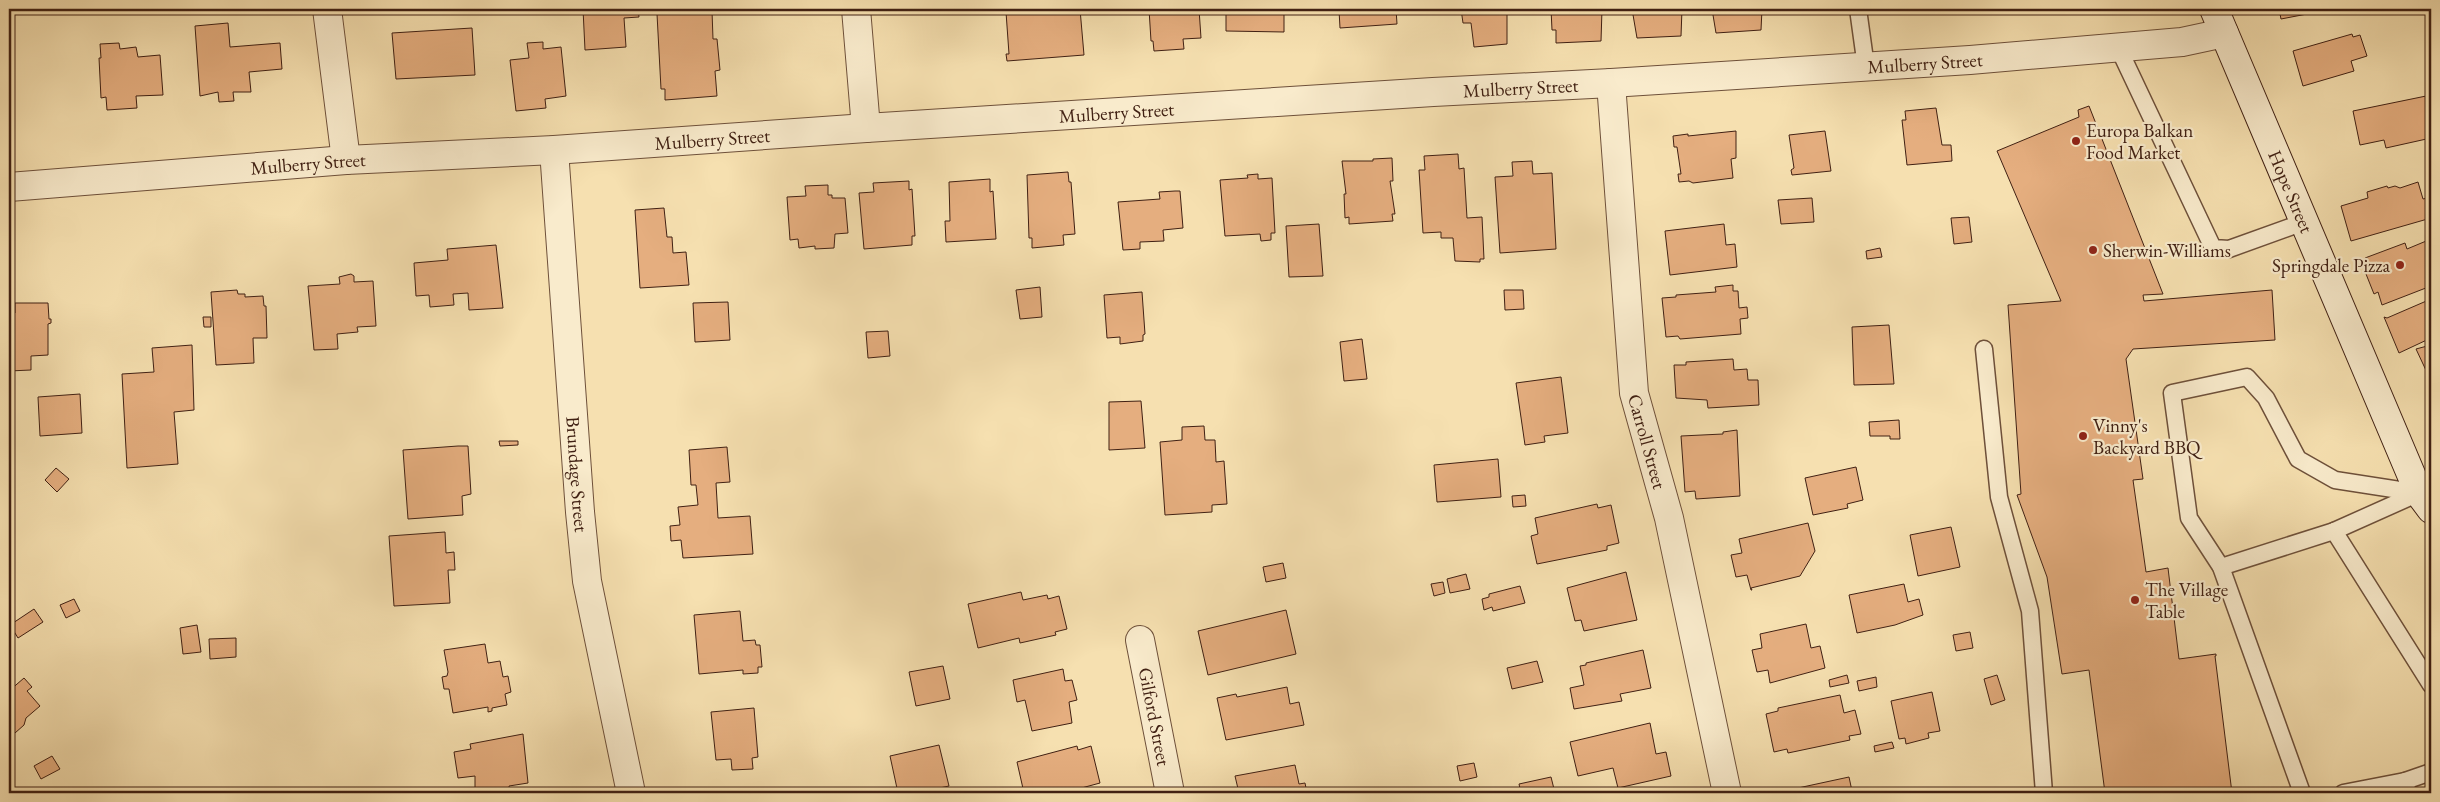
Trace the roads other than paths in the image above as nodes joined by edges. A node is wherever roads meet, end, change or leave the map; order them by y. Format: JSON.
{"nodes":[{"id":1,"x":327,"y":9,"type":"edge"},
{"id":2,"x":856,"y":9,"type":"edge"},
{"id":3,"x":1858,"y":9,"type":"edge"},
{"id":4,"x":2219,"y":21,"type":"edge"},
{"id":5,"x":2118,"y":47,"type":"junction"},
{"id":6,"x":1866,"y":66,"type":"junction"},
{"id":7,"x":1611,"y":84,"type":"junction"},
{"id":8,"x":866,"y":128,"type":"junction"},
{"id":9,"x":554,"y":150,"type":"junction"},
{"id":10,"x":346,"y":160,"type":"junction"},
{"id":11,"x":9,"y":187,"type":"edge"},
{"id":12,"x":2304,"y":222,"type":"junction"},
{"id":13,"x":1984,"y":350,"type":"dead end"},
{"id":14,"x":2427,"y":498,"type":"edge"},
{"id":15,"x":2334,"y":531,"type":"junction"},
{"id":16,"x":2221,"y":567,"type":"junction"},
{"id":17,"x":1140,"y":640,"type":"dead end"},
{"id":18,"x":2431,"y":685,"type":"edge"},
{"id":19,"x":2431,"y":772,"type":"edge"},
{"id":20,"x":2406,"y":787,"type":"edge"},
{"id":21,"x":631,"y":793,"type":"edge"},
{"id":22,"x":1170,"y":793,"type":"edge"},
{"id":23,"x":1728,"y":793,"type":"edge"},
{"id":24,"x":2044,"y":793,"type":"edge"},
{"id":25,"x":2302,"y":793,"type":"edge"},
{"id":26,"x":2343,"y":793,"type":"edge"}],
"edges":[{"from":1,"to":10,"type":"street"},
{"from":2,"to":8,"type":"street"},
{"from":3,"to":6,"type":"lane"},
{"from":4,"to":5,"type":"street","name":"Mulberry Street"},
{"from":4,"to":12,"type":"street","name":"Hope Street"},
{"from":5,"to":6,"type":"street","name":"Mulberry Street"},
{"from":5,"to":12,"type":"lane"},
{"from":6,"to":7,"type":"street","name":"Mulberry Street"},
{"from":7,"to":8,"type":"street","name":"Mulberry Street"},
{"from":7,"to":23,"type":"street","name":"Carroll Street"},
{"from":8,"to":9,"type":"street","name":"Mulberry Street"},
{"from":9,"to":10,"type":"street","name":"Mulberry Street"},
{"from":9,"to":21,"type":"street","name":"Brundage Street"},
{"from":10,"to":11,"type":"street","name":"Mulberry Street"},
{"from":12,"to":14,"type":"street","name":"Hope Street"},
{"from":13,"to":24,"type":"lane"},
{"from":14,"to":15,"type":"lane"},
{"from":14,"to":16,"type":"lane"},
{"from":15,"to":16,"type":"lane"},
{"from":15,"to":18,"type":"lane"},
{"from":16,"to":25,"type":"lane"},
{"from":17,"to":22,"type":"street","name":"Gilford Street"},
{"from":19,"to":20,"type":"lane"},
{"from":20,"to":26,"type":"lane"}]}
